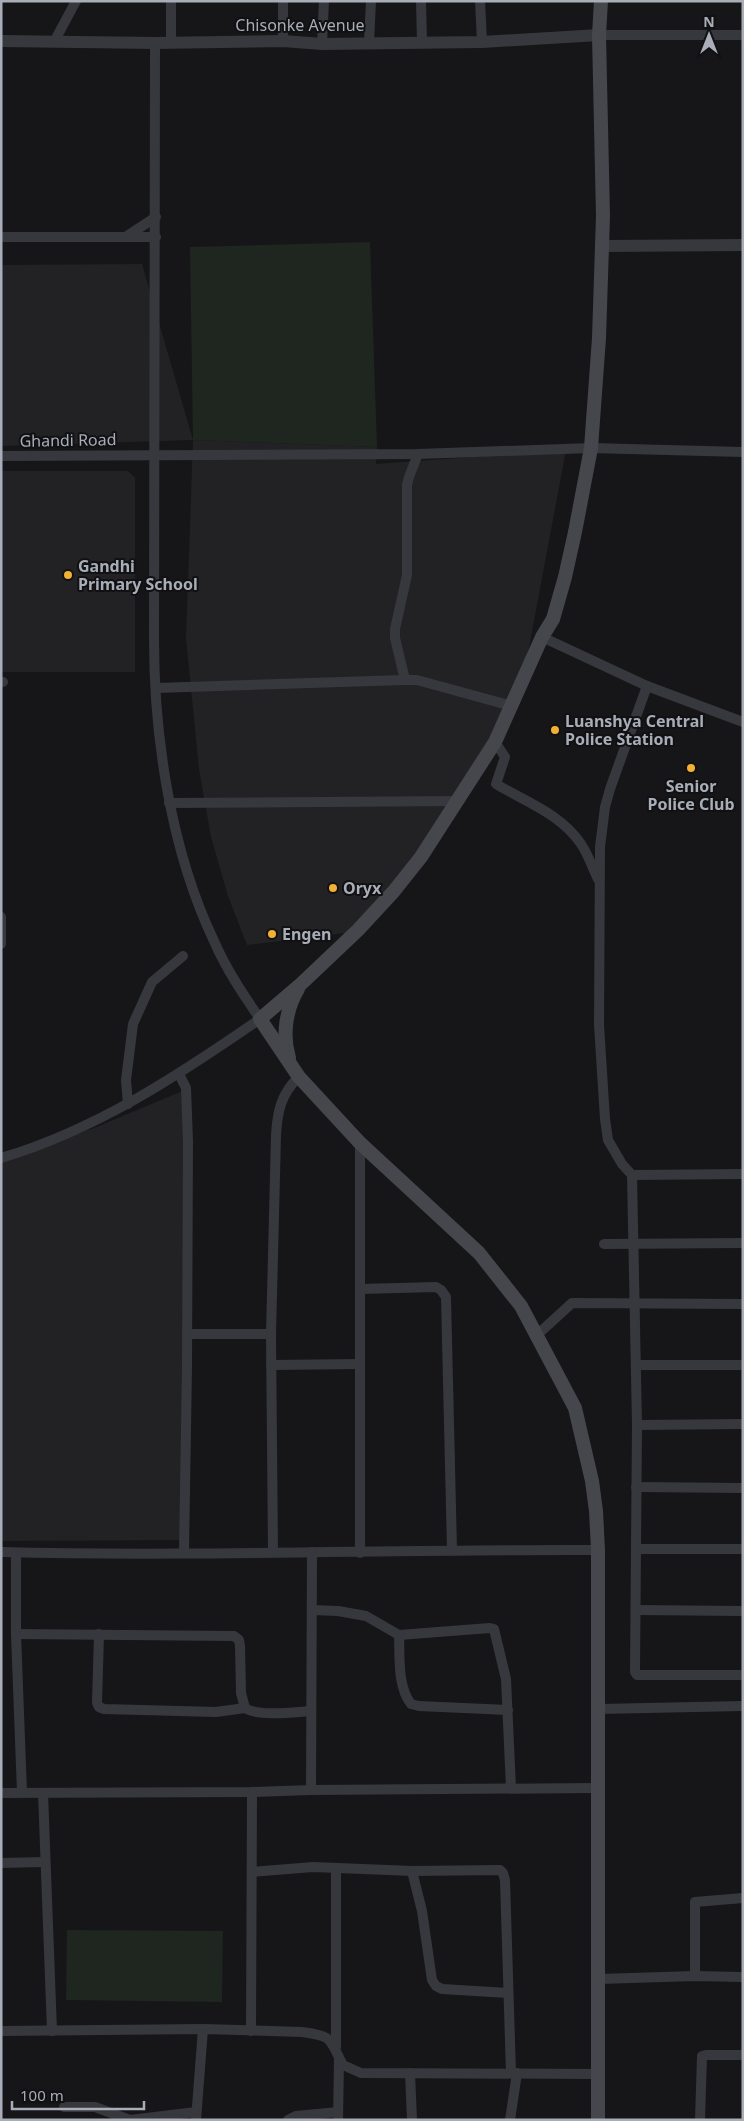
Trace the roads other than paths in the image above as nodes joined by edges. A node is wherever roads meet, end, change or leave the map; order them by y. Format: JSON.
{"nodes":[{"id":1,"x":76,"y":1,"type":"edge"},
{"id":2,"x":171,"y":1,"type":"edge"},
{"id":3,"x":283,"y":1,"type":"edge"},
{"id":4,"x":324,"y":1,"type":"edge"},
{"id":5,"x":371,"y":1,"type":"edge"},
{"id":6,"x":421,"y":1,"type":"edge"},
{"id":7,"x":480,"y":1,"type":"edge"},
{"id":8,"x":601,"y":1,"type":"edge"},
{"id":9,"x":599,"y":35,"type":"junction"},
{"id":10,"x":743,"y":35,"type":"edge"},
{"id":11,"x":1,"y":41,"type":"edge"},
{"id":12,"x":171,"y":41,"type":"junction"},
{"id":13,"x":283,"y":41,"type":"junction"},
{"id":14,"x":54,"y":42,"type":"junction"},
{"id":15,"x":370,"y":42,"type":"junction"},
{"id":16,"x":422,"y":42,"type":"junction"},
{"id":17,"x":482,"y":42,"type":"junction"},
{"id":18,"x":155,"y":43,"type":"junction"},
{"id":19,"x":322,"y":44,"type":"junction"},
{"id":20,"x":156,"y":217,"type":"junction"},
{"id":21,"x":127,"y":236,"type":"junction"},
{"id":22,"x":156,"y":236,"type":"junction"},
{"id":23,"x":1,"y":237,"type":"edge"},
{"id":24,"x":743,"y":245,"type":"edge"},
{"id":25,"x":602,"y":246,"type":"junction"},
{"id":26,"x":590,"y":448,"type":"junction"},
{"id":27,"x":743,"y":452,"type":"edge"},
{"id":28,"x":418,"y":454,"type":"junction"},
{"id":29,"x":154,"y":455,"type":"junction"},
{"id":30,"x":1,"y":456,"type":"edge"},
{"id":31,"x":542,"y":637,"type":"junction"},
{"id":32,"x":404,"y":680,"type":"junction"},
{"id":33,"x":646,"y":686,"type":"junction"},
{"id":34,"x":156,"y":688,"type":"junction"},
{"id":35,"x":512,"y":706,"type":"junction"},
{"id":36,"x":743,"y":722,"type":"edge"},
{"id":37,"x":495,"y":742,"type":"junction"},
{"id":38,"x":458,"y":801,"type":"junction"},
{"id":39,"x":169,"y":803,"type":"junction"},
{"id":40,"x":600,"y":882,"type":"junction"},
{"id":41,"x":1,"y":917,"type":"edge"},
{"id":42,"x":1,"y":944,"type":"edge"},
{"id":43,"x":183,"y":956,"type":"dead end"},
{"id":44,"x":301,"y":984,"type":"junction"},
{"id":45,"x":260,"y":1020,"type":"junction"},
{"id":46,"x":179,"y":1074,"type":"junction"},
{"id":47,"x":297,"y":1074,"type":"junction"},
{"id":48,"x":128,"y":1104,"type":"junction"},
{"id":49,"x":360,"y":1143,"type":"junction"},
{"id":50,"x":1,"y":1158,"type":"edge"},
{"id":51,"x":632,"y":1174,"type":"junction"},
{"id":52,"x":743,"y":1174,"type":"edge"},
{"id":53,"x":634,"y":1242,"type":"junction"},
{"id":54,"x":743,"y":1243,"type":"edge"},
{"id":55,"x":604,"y":1244,"type":"dead end"},
{"id":56,"x":360,"y":1289,"type":"junction"},
{"id":57,"x":634,"y":1303,"type":"junction"},
{"id":58,"x":743,"y":1304,"type":"edge"},
{"id":59,"x":187,"y":1334,"type":"junction"},
{"id":60,"x":271,"y":1334,"type":"junction"},
{"id":61,"x":537,"y":1335,"type":"junction"},
{"id":62,"x":360,"y":1364,"type":"junction"},
{"id":63,"x":271,"y":1365,"type":"junction"},
{"id":64,"x":636,"y":1365,"type":"junction"},
{"id":65,"x":743,"y":1365,"type":"edge"},
{"id":66,"x":743,"y":1424,"type":"edge"},
{"id":67,"x":637,"y":1425,"type":"junction"},
{"id":68,"x":636,"y":1487,"type":"junction"},
{"id":69,"x":743,"y":1488,"type":"edge"},
{"id":70,"x":637,"y":1549,"type":"junction"},
{"id":71,"x":743,"y":1549,"type":"edge"},
{"id":72,"x":452,"y":1550,"type":"junction"},
{"id":73,"x":598,"y":1550,"type":"junction"},
{"id":74,"x":1,"y":1552,"type":"edge"},
{"id":75,"x":184,"y":1552,"type":"junction"},
{"id":76,"x":273,"y":1552,"type":"junction"},
{"id":77,"x":312,"y":1552,"type":"junction"},
{"id":78,"x":16,"y":1553,"type":"junction"},
{"id":79,"x":360,"y":1553,"type":"junction"},
{"id":80,"x":312,"y":1610,"type":"junction"},
{"id":81,"x":636,"y":1610,"type":"junction"},
{"id":82,"x":743,"y":1611,"type":"edge"},
{"id":83,"x":16,"y":1634,"type":"junction"},
{"id":84,"x":99,"y":1634,"type":"junction"},
{"id":85,"x":399,"y":1635,"type":"junction"},
{"id":86,"x":743,"y":1675,"type":"edge"},
{"id":87,"x":743,"y":1706,"type":"edge"},
{"id":88,"x":245,"y":1708,"type":"junction"},
{"id":89,"x":599,"y":1709,"type":"junction"},
{"id":90,"x":508,"y":1710,"type":"junction"},
{"id":91,"x":312,"y":1712,"type":"junction"},
{"id":92,"x":511,"y":1788,"type":"junction"},
{"id":93,"x":598,"y":1788,"type":"junction"},
{"id":94,"x":312,"y":1790,"type":"junction"},
{"id":95,"x":1,"y":1792,"type":"edge"},
{"id":96,"x":22,"y":1792,"type":"junction"},
{"id":97,"x":252,"y":1792,"type":"junction"},
{"id":98,"x":43,"y":1793,"type":"junction"},
{"id":99,"x":45,"y":1862,"type":"junction"},
{"id":100,"x":1,"y":1863,"type":"edge"},
{"id":101,"x":336,"y":1868,"type":"junction"},
{"id":102,"x":412,"y":1871,"type":"junction"},
{"id":103,"x":252,"y":1872,"type":"junction"},
{"id":104,"x":743,"y":1898,"type":"edge"},
{"id":105,"x":695,"y":1976,"type":"junction"},
{"id":106,"x":743,"y":1977,"type":"edge"},
{"id":107,"x":599,"y":1979,"type":"junction"},
{"id":108,"x":508,"y":1992,"type":"junction"},
{"id":109,"x":203,"y":2029,"type":"junction"},
{"id":110,"x":1,"y":2031,"type":"edge"},
{"id":111,"x":251,"y":2031,"type":"junction"},
{"id":112,"x":52,"y":2032,"type":"junction"},
{"id":113,"x":336,"y":2047,"type":"junction"},
{"id":114,"x":743,"y":2055,"type":"edge"},
{"id":115,"x":339,"y":2058,"type":"junction"},
{"id":116,"x":410,"y":2073,"type":"junction"},
{"id":117,"x":514,"y":2073,"type":"junction"},
{"id":118,"x":598,"y":2074,"type":"junction"},
{"id":119,"x":64,"y":2107,"type":"dead end"},
{"id":120,"x":196,"y":2116,"type":"edge"},
{"id":121,"x":338,"y":2116,"type":"edge"},
{"id":122,"x":288,"y":2120,"type":"edge"},
{"id":123,"x":412,"y":2120,"type":"edge"},
{"id":124,"x":510,"y":2120,"type":"edge"},
{"id":125,"x":598,"y":2120,"type":"edge"},
{"id":126,"x":700,"y":2120,"type":"edge"}],
"edges":[{"from":1,"to":14,"type":"street"},
{"from":2,"to":12,"type":"street"},
{"from":3,"to":13,"type":"street"},
{"from":4,"to":19,"type":"street"},
{"from":5,"to":15,"type":"street"},
{"from":6,"to":16,"type":"street"},
{"from":7,"to":17,"type":"street"},
{"from":8,"to":9,"type":"main road"},
{"from":9,"to":10,"type":"street"},
{"from":9,"to":17,"type":"street","name":"Chisonke Avenue"},
{"from":9,"to":25,"type":"main road"},
{"from":11,"to":14,"type":"street","name":"Chisonke Avenue"},
{"from":12,"to":13,"type":"street","name":"Chisonke Avenue"},
{"from":12,"to":18,"type":"street","name":"Chisonke Avenue"},
{"from":13,"to":19,"type":"street","name":"Chisonke Avenue"},
{"from":14,"to":18,"type":"street","name":"Chisonke Avenue"},
{"from":15,"to":16,"type":"street","name":"Chisonke Avenue"},
{"from":15,"to":19,"type":"street","name":"Chisonke Avenue"},
{"from":16,"to":17,"type":"street","name":"Chisonke Avenue"},
{"from":18,"to":20,"type":"street"},
{"from":20,"to":21,"type":"street"},
{"from":20,"to":22,"type":"street"},
{"from":21,"to":22,"type":"street"},
{"from":21,"to":23,"type":"street"},
{"from":22,"to":29,"type":"street"},
{"from":24,"to":25,"type":"street"},
{"from":25,"to":26,"type":"main road"},
{"from":26,"to":27,"type":"street","name":"Ghandi Road"},
{"from":26,"to":28,"type":"street","name":"Ghandi Road"},
{"from":26,"to":31,"type":"main road"},
{"from":28,"to":29,"type":"street","name":"Ghandi Road"},
{"from":28,"to":32,"type":"street"},
{"from":29,"to":30,"type":"street","name":"Ghandi Road"},
{"from":29,"to":34,"type":"street"},
{"from":31,"to":33,"type":"street"},
{"from":31,"to":35,"type":"main road"},
{"from":32,"to":34,"type":"street"},
{"from":32,"to":35,"type":"street"},
{"from":33,"to":36,"type":"street"},
{"from":33,"to":40,"type":"street"},
{"from":34,"to":39,"type":"street"},
{"from":35,"to":37,"type":"main road"},
{"from":37,"to":38,"type":"main road"},
{"from":37,"to":40,"type":"street"},
{"from":38,"to":39,"type":"street"},
{"from":38,"to":44,"type":"main road"},
{"from":39,"to":45,"type":"street"},
{"from":40,"to":51,"type":"street"},
{"from":41,"to":42,"type":"street"},
{"from":43,"to":48,"type":"street"},
{"from":44,"to":45,"type":"main road"},
{"from":44,"to":47,"type":"main road"},
{"from":45,"to":46,"type":"street"},
{"from":45,"to":47,"type":"main road"},
{"from":46,"to":48,"type":"street"},
{"from":46,"to":59,"type":"street"},
{"from":47,"to":49,"type":"main road"},
{"from":47,"to":60,"type":"street"},
{"from":48,"to":50,"type":"street"},
{"from":49,"to":56,"type":"street"},
{"from":49,"to":61,"type":"main road"},
{"from":51,"to":52,"type":"street"},
{"from":51,"to":53,"type":"street"},
{"from":53,"to":54,"type":"street"},
{"from":53,"to":55,"type":"street"},
{"from":53,"to":57,"type":"street"},
{"from":56,"to":62,"type":"street"},
{"from":56,"to":72,"type":"street"},
{"from":57,"to":58,"type":"street"},
{"from":57,"to":61,"type":"street"},
{"from":57,"to":64,"type":"street"},
{"from":59,"to":60,"type":"street"},
{"from":59,"to":75,"type":"street"},
{"from":60,"to":63,"type":"street"},
{"from":61,"to":73,"type":"main road"},
{"from":62,"to":63,"type":"street"},
{"from":62,"to":79,"type":"street"},
{"from":63,"to":76,"type":"street"},
{"from":64,"to":65,"type":"street"},
{"from":64,"to":67,"type":"street"},
{"from":66,"to":67,"type":"street"},
{"from":67,"to":68,"type":"street"},
{"from":68,"to":69,"type":"street"},
{"from":68,"to":70,"type":"street"},
{"from":70,"to":71,"type":"street"},
{"from":70,"to":81,"type":"street"},
{"from":72,"to":73,"type":"street"},
{"from":72,"to":79,"type":"street"},
{"from":73,"to":89,"type":"main road"},
{"from":74,"to":78,"type":"street"},
{"from":75,"to":76,"type":"street"},
{"from":75,"to":78,"type":"street"},
{"from":76,"to":77,"type":"street"},
{"from":77,"to":79,"type":"street"},
{"from":77,"to":80,"type":"street"},
{"from":78,"to":83,"type":"street"},
{"from":80,"to":85,"type":"street"},
{"from":80,"to":91,"type":"street"},
{"from":81,"to":82,"type":"street"},
{"from":81,"to":86,"type":"street"},
{"from":83,"to":84,"type":"street"},
{"from":83,"to":96,"type":"street"},
{"from":84,"to":88,"type":"street"},
{"from":84,"to":88,"type":"street"},
{"from":85,"to":90,"type":"street"},
{"from":85,"to":90,"type":"street"},
{"from":87,"to":89,"type":"street"},
{"from":88,"to":91,"type":"street"},
{"from":89,"to":93,"type":"main road"},
{"from":90,"to":92,"type":"street"},
{"from":91,"to":94,"type":"street"},
{"from":92,"to":93,"type":"street"},
{"from":92,"to":94,"type":"street"},
{"from":93,"to":107,"type":"main road"},
{"from":94,"to":97,"type":"street"},
{"from":95,"to":96,"type":"street"},
{"from":96,"to":98,"type":"street"},
{"from":97,"to":98,"type":"street"},
{"from":97,"to":103,"type":"street"},
{"from":98,"to":99,"type":"street"},
{"from":99,"to":100,"type":"street"},
{"from":99,"to":112,"type":"street"},
{"from":101,"to":102,"type":"street"},
{"from":101,"to":103,"type":"street"},
{"from":101,"to":113,"type":"street"},
{"from":102,"to":108,"type":"street"},
{"from":102,"to":108,"type":"street"},
{"from":103,"to":111,"type":"street"},
{"from":104,"to":105,"type":"street"},
{"from":105,"to":106,"type":"street"},
{"from":105,"to":107,"type":"street"},
{"from":107,"to":118,"type":"main road"},
{"from":108,"to":117,"type":"street"},
{"from":109,"to":111,"type":"street"},
{"from":109,"to":112,"type":"street"},
{"from":109,"to":120,"type":"street"},
{"from":110,"to":112,"type":"street"},
{"from":111,"to":113,"type":"street"},
{"from":113,"to":115,"type":"street"},
{"from":114,"to":126,"type":"street"},
{"from":115,"to":116,"type":"street"},
{"from":115,"to":121,"type":"street"},
{"from":116,"to":117,"type":"street"},
{"from":116,"to":123,"type":"street"},
{"from":117,"to":118,"type":"street"},
{"from":117,"to":124,"type":"street"},
{"from":118,"to":125,"type":"main road"},
{"from":119,"to":120,"type":"street"},
{"from":121,"to":122,"type":"street"}]}
